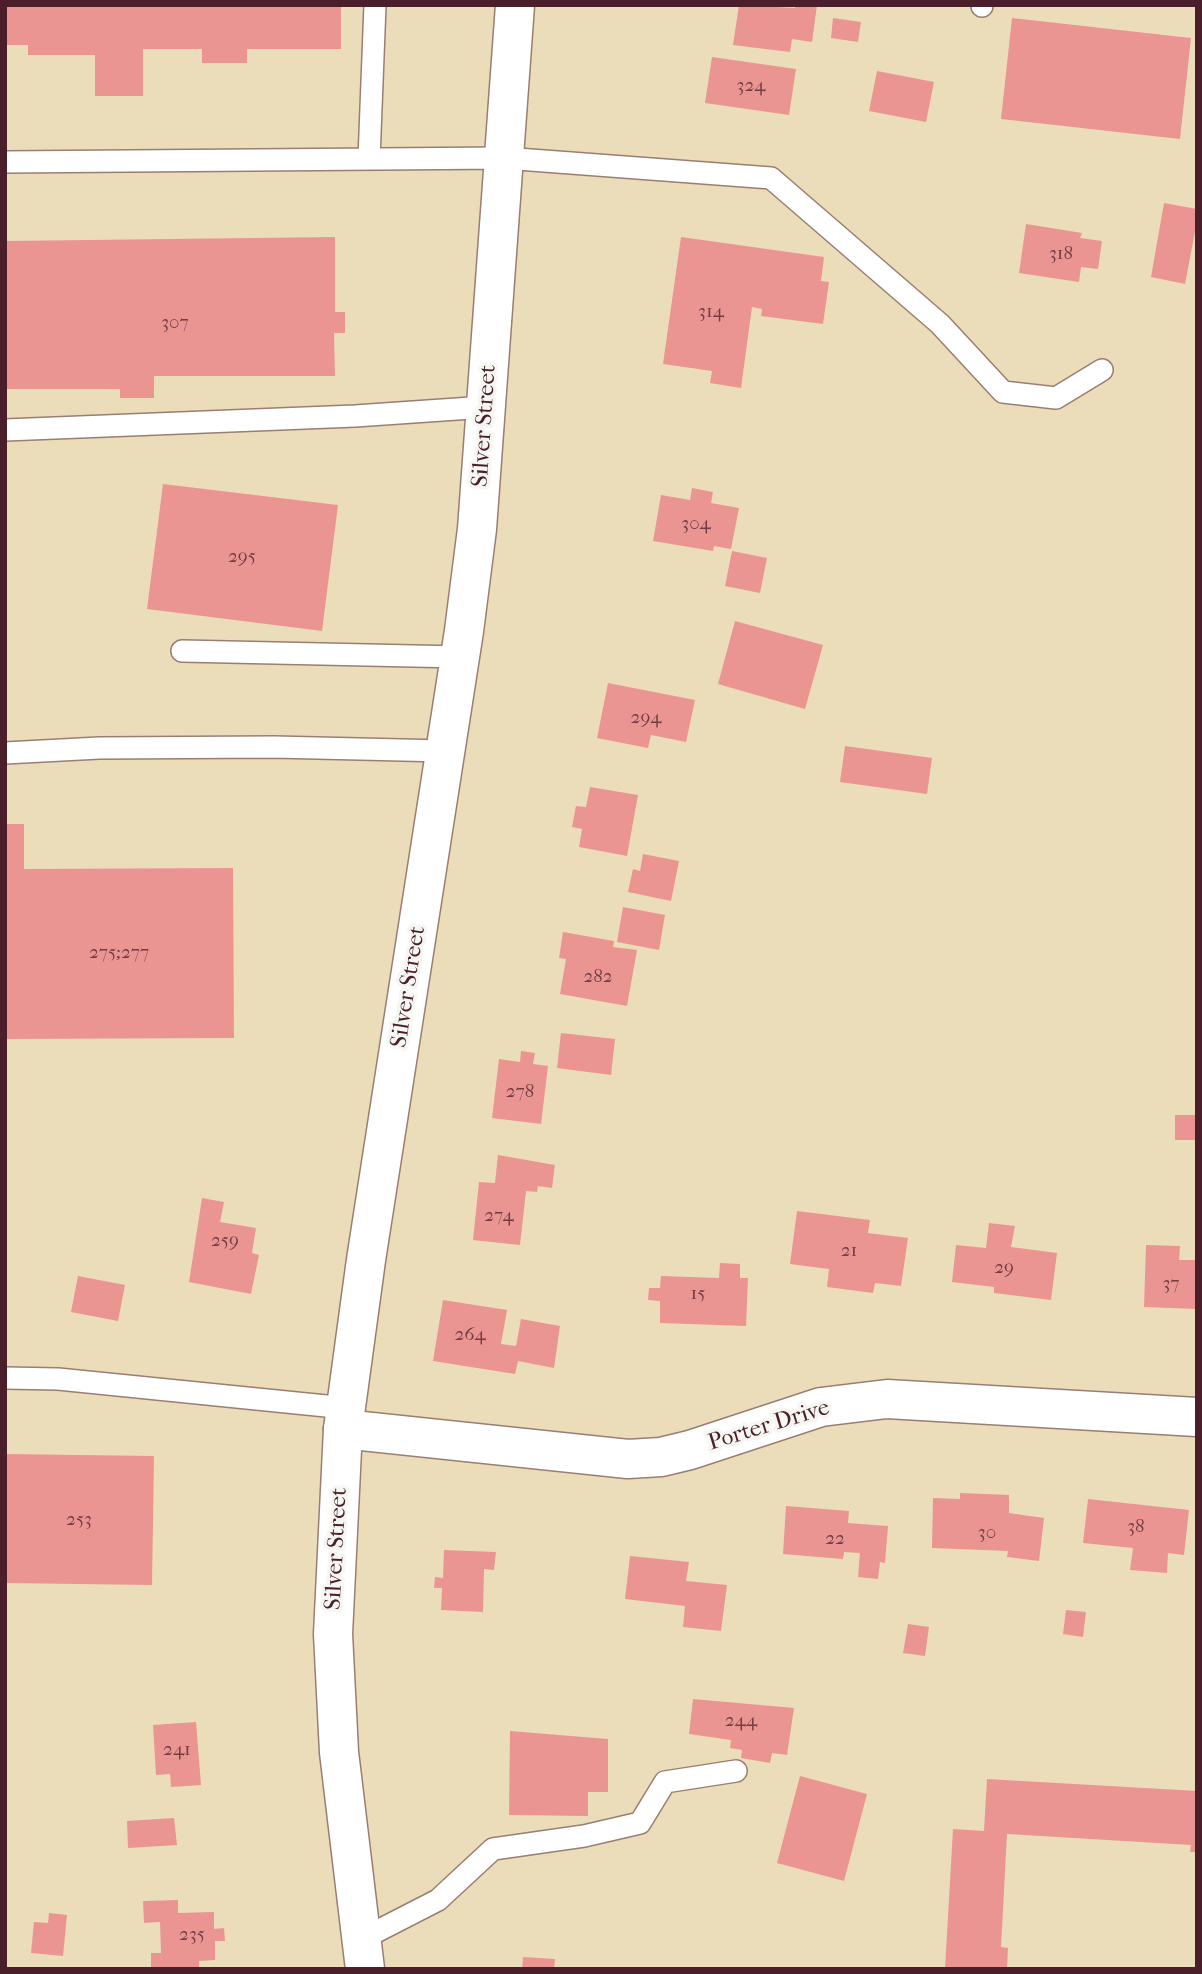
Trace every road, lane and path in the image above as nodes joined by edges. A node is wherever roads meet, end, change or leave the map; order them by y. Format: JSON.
{"nodes":[{"id":1,"x":374,"y":5,"type":"edge"},
{"id":2,"x":515,"y":5,"type":"edge"},
{"id":3,"x":504,"y":158,"type":"junction"},
{"id":4,"x":369,"y":159,"type":"junction"},
{"id":5,"x":5,"y":162,"type":"edge"},
{"id":6,"x":1102,"y":370,"type":"dead end"},
{"id":7,"x":486,"y":407,"type":"junction"},
{"id":8,"x":5,"y":430,"type":"edge"},
{"id":9,"x":182,"y":651,"type":"dead end"},
{"id":10,"x":460,"y":657,"type":"junction"},
{"id":11,"x":445,"y":751,"type":"junction"},
{"id":12,"x":5,"y":753,"type":"edge"},
{"id":13,"x":5,"y":1378,"type":"edge"},
{"id":14,"x":344,"y":1418,"type":"junction"},
{"id":15,"x":1197,"y":1418,"type":"edge"},
{"id":16,"x":736,"y":1771,"type":"dead end"},
{"id":17,"x":363,"y":1954,"type":"edge"}],
"edges":[{"from":1,"to":4,"type":"lane"},
{"from":2,"to":3,"type":"street","name":"Silver Street"},
{"from":3,"to":4,"type":"lane"},
{"from":3,"to":6,"type":"lane"},
{"from":3,"to":7,"type":"street","name":"Silver Street"},
{"from":4,"to":5,"type":"lane"},
{"from":7,"to":8,"type":"lane"},
{"from":7,"to":10,"type":"street","name":"Silver Street"},
{"from":9,"to":10,"type":"lane"},
{"from":10,"to":11,"type":"street","name":"Silver Street"},
{"from":11,"to":12,"type":"lane"},
{"from":11,"to":14,"type":"street","name":"Silver Street"},
{"from":13,"to":14,"type":"lane"},
{"from":14,"to":15,"type":"street","name":"Porter Drive"},
{"from":14,"to":17,"type":"street","name":"Silver Street"},
{"from":16,"to":17,"type":"lane"}]}
